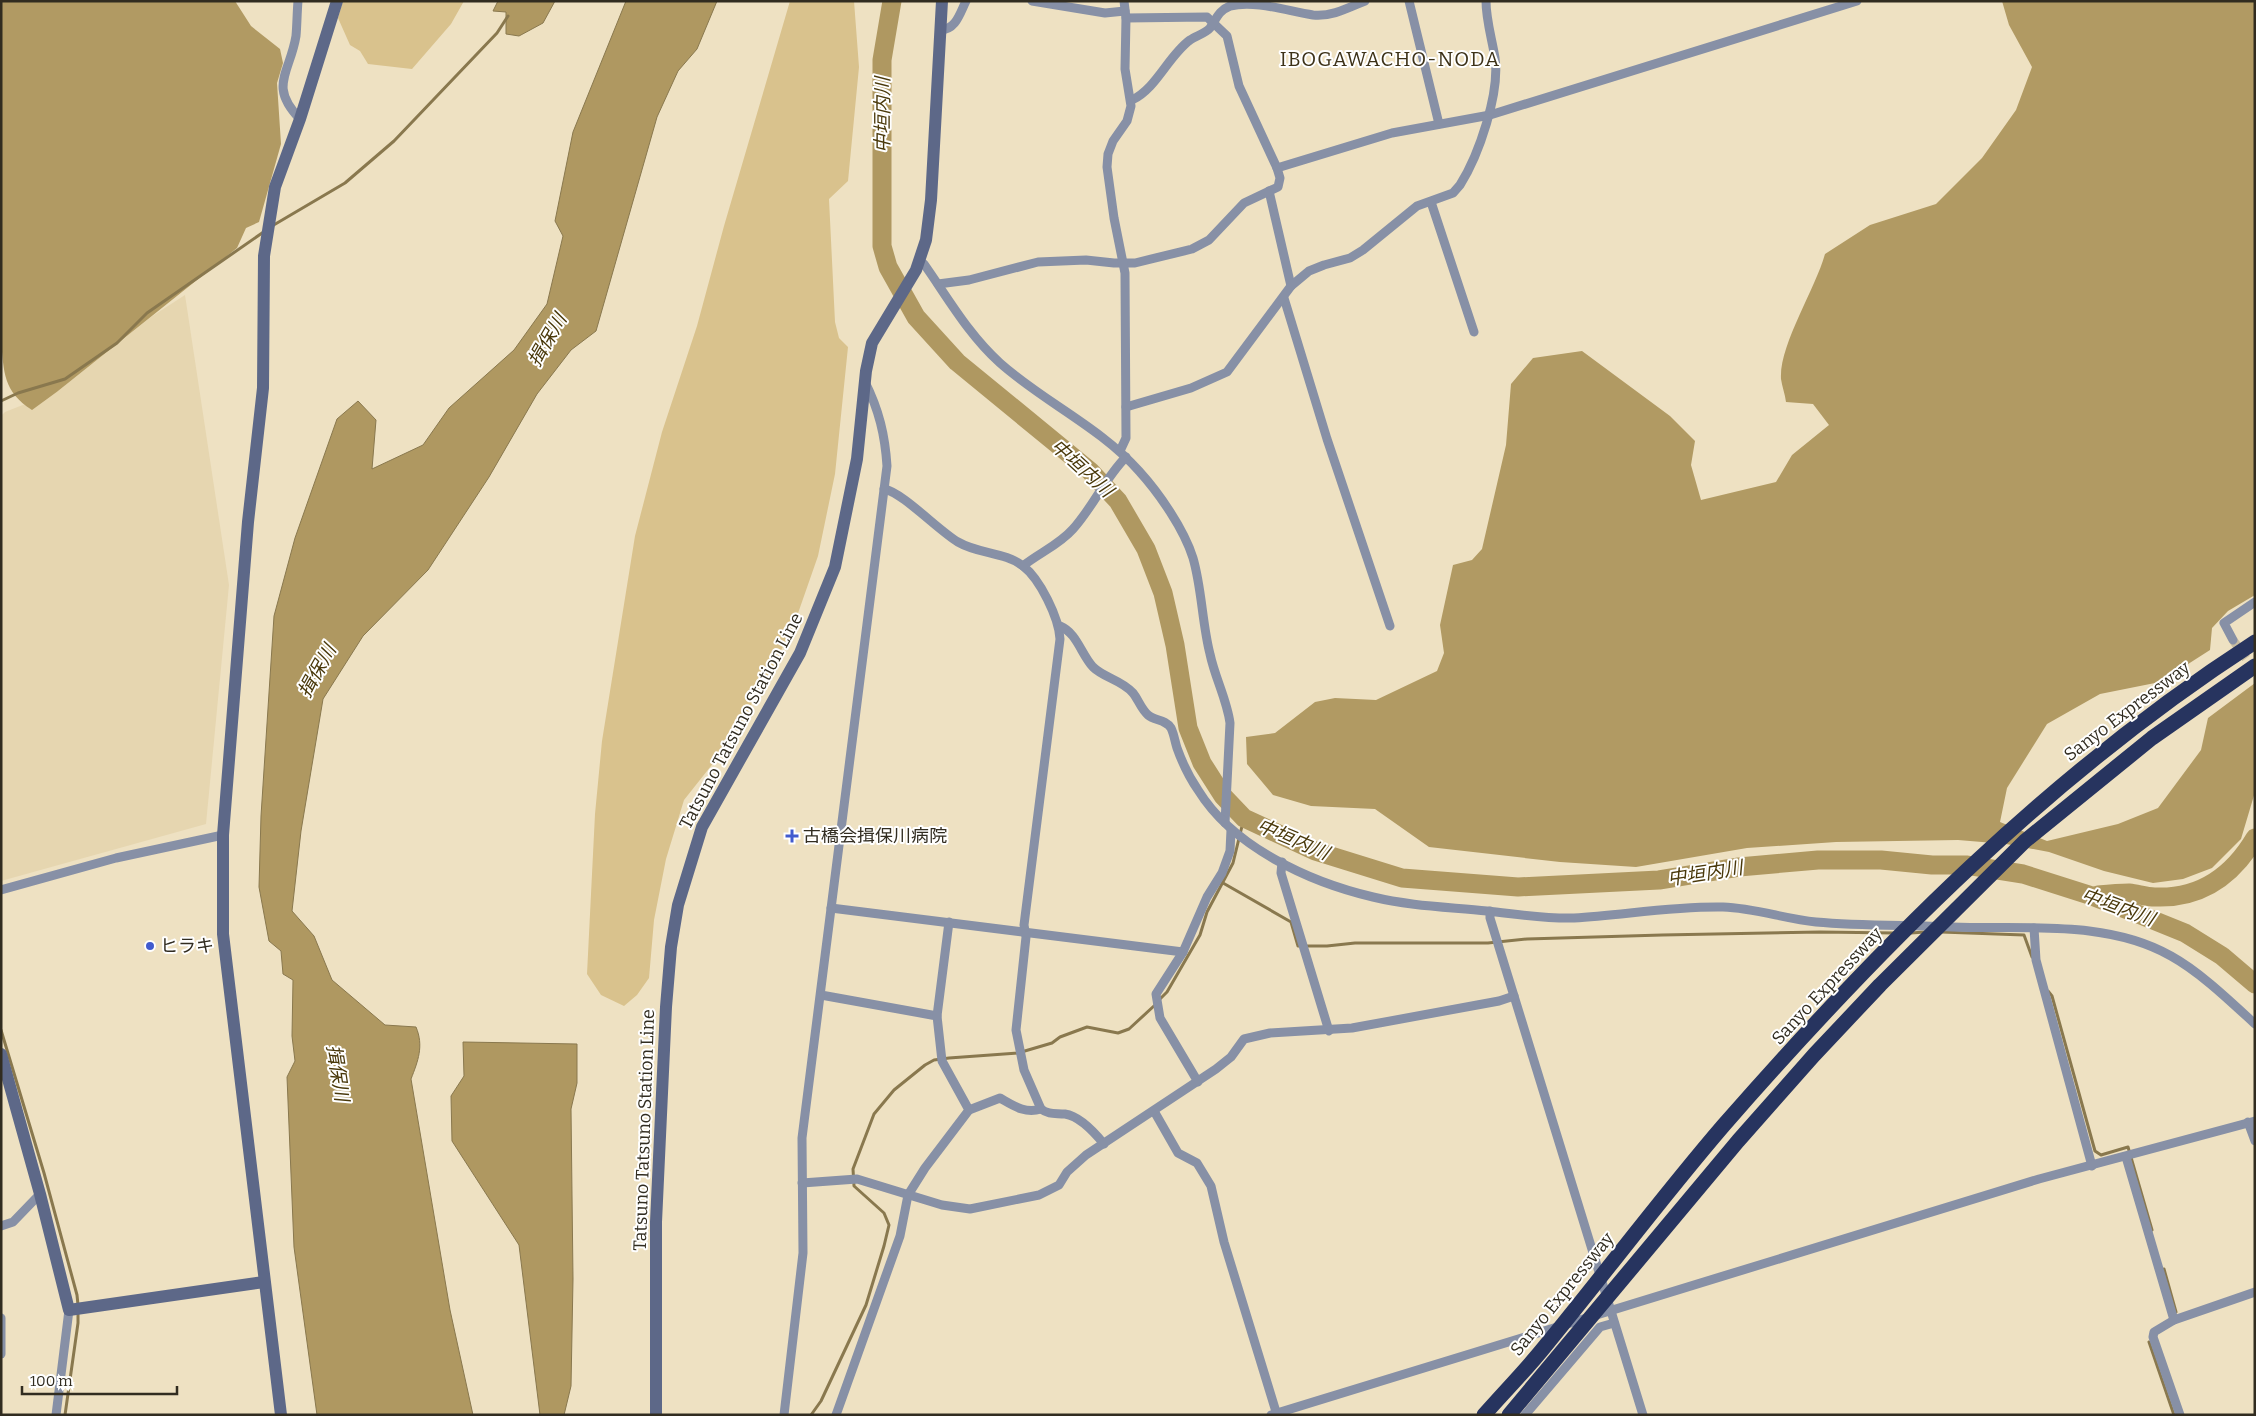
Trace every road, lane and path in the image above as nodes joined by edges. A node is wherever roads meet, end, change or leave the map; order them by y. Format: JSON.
{"nodes":[{"id":1,"x":298,"y":1,"type":"edge"},
{"id":2,"x":337,"y":1,"type":"edge"},
{"id":3,"x":942,"y":1,"type":"edge"},
{"id":4,"x":966,"y":1,"type":"edge"},
{"id":5,"x":1032,"y":1,"type":"edge"},
{"id":6,"x":1124,"y":1,"type":"edge"},
{"id":7,"x":1364,"y":1,"type":"edge"},
{"id":8,"x":1409,"y":1,"type":"edge"},
{"id":9,"x":1486,"y":1,"type":"edge"},
{"id":10,"x":1857,"y":1,"type":"edge"},
{"id":11,"x":1251,"y":2,"type":"edge"},
{"id":12,"x":1125,"y":15,"type":"junction"},
{"id":13,"x":1212,"y":23,"type":"junction"},
{"id":14,"x":940,"y":30,"type":"junction"},
{"id":15,"x":1132,"y":100,"type":"junction"},
{"id":16,"x":1490,"y":115,"type":"junction"},
{"id":17,"x":300,"y":118,"type":"junction"},
{"id":18,"x":1439,"y":124,"type":"junction"},
{"id":19,"x":1276,"y":168,"type":"junction"},
{"id":20,"x":1269,"y":191,"type":"junction"},
{"id":21,"x":1431,"y":202,"type":"junction"},
{"id":22,"x":1124,"y":263,"type":"junction"},
{"id":23,"x":918,"y":265,"type":"junction"},
{"id":24,"x":938,"y":284,"type":"junction"},
{"id":25,"x":1291,"y":286,"type":"junction"},
{"id":26,"x":1284,"y":298,"type":"junction"},
{"id":27,"x":1474,"y":332,"type":"dead end"},
{"id":28,"x":865,"y":382,"type":"junction"},
{"id":29,"x":1126,"y":407,"type":"junction"},
{"id":30,"x":1123,"y":456,"type":"junction"},
{"id":31,"x":884,"y":489,"type":"junction"},
{"id":32,"x":1023,"y":566,"type":"junction"},
{"id":33,"x":2255,"y":602,"type":"edge"},
{"id":34,"x":1060,"y":626,"type":"junction"},
{"id":35,"x":1390,"y":626,"type":"dead end"},
{"id":36,"x":2233,"y":640,"type":"tunnel mouth"},
{"id":37,"x":2255,"y":642,"type":"edge"},
{"id":38,"x":2255,"y":666,"type":"edge"},
{"id":39,"x":1225,"y":820,"type":"junction"},
{"id":40,"x":1231,"y":830,"type":"junction"},
{"id":41,"x":223,"y":835,"type":"junction"},
{"id":42,"x":1282,"y":862,"type":"junction"},
{"id":43,"x":1,"y":890,"type":"edge"},
{"id":44,"x":831,"y":908,"type":"junction"},
{"id":45,"x":1490,"y":911,"type":"junction"},
{"id":46,"x":949,"y":922,"type":"junction"},
{"id":47,"x":2034,"y":928,"type":"junction"},
{"id":48,"x":1025,"y":931,"type":"junction"},
{"id":49,"x":1183,"y":952,"type":"junction"},
{"id":50,"x":821,"y":995,"type":"junction"},
{"id":51,"x":1514,"y":996,"type":"junction"},
{"id":52,"x":937,"y":1016,"type":"junction"},
{"id":53,"x":2255,"y":1024,"type":"edge"},
{"id":54,"x":1329,"y":1030,"type":"junction"},
{"id":55,"x":1,"y":1054,"type":"edge"},
{"id":56,"x":4,"y":1071,"type":"edge"},
{"id":57,"x":1198,"y":1082,"type":"junction"},
{"id":58,"x":1041,"y":1109,"type":"junction"},
{"id":59,"x":969,"y":1110,"type":"junction"},
{"id":60,"x":1154,"y":1111,"type":"junction"},
{"id":61,"x":2251,"y":1122,"type":"edge"},
{"id":62,"x":2255,"y":1141,"type":"edge"},
{"id":63,"x":1104,"y":1144,"type":"junction"},
{"id":64,"x":2126,"y":1157,"type":"junction"},
{"id":65,"x":2092,"y":1166,"type":"junction"},
{"id":66,"x":802,"y":1183,"type":"junction"},
{"id":67,"x":40,"y":1194,"type":"junction"},
{"id":68,"x":908,"y":1195,"type":"junction"},
{"id":69,"x":1,"y":1226,"type":"edge"},
{"id":70,"x":264,"y":1282,"type":"junction"},
{"id":71,"x":2255,"y":1292,"type":"edge"},
{"id":72,"x":69,"y":1310,"type":"junction"},
{"id":73,"x":1610,"y":1310,"type":"junction"},
{"id":74,"x":1,"y":1318,"type":"edge"},
{"id":75,"x":1577,"y":1320,"type":"junction"},
{"id":76,"x":2174,"y":1320,"type":"junction"},
{"id":77,"x":1614,"y":1323,"type":"junction"},
{"id":78,"x":1592,"y":1337,"type":"junction"},
{"id":79,"x":1,"y":1354,"type":"edge"},
{"id":80,"x":1275,"y":1414,"type":"edge"},
{"id":81,"x":56,"y":1415,"type":"edge"},
{"id":82,"x":281,"y":1415,"type":"edge"},
{"id":83,"x":656,"y":1415,"type":"edge"},
{"id":84,"x":784,"y":1415,"type":"edge"},
{"id":85,"x":836,"y":1415,"type":"edge"},
{"id":86,"x":1484,"y":1415,"type":"edge"},
{"id":87,"x":1509,"y":1415,"type":"edge"},
{"id":88,"x":1525,"y":1415,"type":"edge"},
{"id":89,"x":1642,"y":1415,"type":"edge"},
{"id":90,"x":2180,"y":1415,"type":"edge"}],
"edges":[{"from":1,"to":17,"type":"street"},
{"from":2,"to":17,"type":"street"},
{"from":3,"to":14,"type":"street","name":"Tatsuno Tatsuno Station Line"},
{"from":4,"to":14,"type":"street"},
{"from":5,"to":12,"type":"street"},
{"from":6,"to":12,"type":"street"},
{"from":7,"to":11,"type":"street"},
{"from":8,"to":18,"type":"street"},
{"from":9,"to":16,"type":"street"},
{"from":10,"to":16,"type":"street"},
{"from":11,"to":13,"type":"street"},
{"from":12,"to":13,"type":"street"},
{"from":12,"to":15,"type":"street"},
{"from":13,"to":15,"type":"street"},
{"from":13,"to":19,"type":"street"},
{"from":14,"to":23,"type":"street","name":"Tatsuno Tatsuno Station Line"},
{"from":15,"to":22,"type":"street"},
{"from":16,"to":18,"type":"street"},
{"from":16,"to":21,"type":"street"},
{"from":17,"to":41,"type":"street"},
{"from":18,"to":19,"type":"street"},
{"from":19,"to":20,"type":"street"},
{"from":20,"to":22,"type":"street"},
{"from":20,"to":25,"type":"street"},
{"from":21,"to":25,"type":"street"},
{"from":21,"to":27,"type":"street"},
{"from":22,"to":24,"type":"street"},
{"from":22,"to":29,"type":"street"},
{"from":23,"to":24,"type":"street"},
{"from":23,"to":28,"type":"street","name":"Tatsuno Tatsuno Station Line"},
{"from":24,"to":30,"type":"street"},
{"from":25,"to":26,"type":"street"},
{"from":26,"to":29,"type":"street"},
{"from":26,"to":35,"type":"street"},
{"from":28,"to":31,"type":"street"},
{"from":28,"to":83,"type":"street","name":"Tatsuno Tatsuno Station Line"},
{"from":29,"to":30,"type":"street"},
{"from":30,"to":32,"type":"street"},
{"from":30,"to":39,"type":"street"},
{"from":31,"to":32,"type":"street"},
{"from":31,"to":44,"type":"street"},
{"from":32,"to":34,"type":"street"},
{"from":33,"to":36,"type":"street"},
{"from":34,"to":39,"type":"street"},
{"from":34,"to":48,"type":"street"},
{"from":37,"to":86,"type":"highway","name":"Sanyo Expressway"},
{"from":38,"to":87,"type":"highway","name":"Sanyo Expressway"},
{"from":39,"to":40,"type":"street"},
{"from":40,"to":42,"type":"street"},
{"from":40,"to":49,"type":"street"},
{"from":41,"to":43,"type":"street"},
{"from":41,"to":70,"type":"street"},
{"from":42,"to":45,"type":"street"},
{"from":42,"to":54,"type":"street"},
{"from":44,"to":46,"type":"street"},
{"from":44,"to":50,"type":"street"},
{"from":45,"to":47,"type":"street"},
{"from":45,"to":51,"type":"street"},
{"from":46,"to":48,"type":"street"},
{"from":46,"to":52,"type":"street"},
{"from":47,"to":53,"type":"street"},
{"from":47,"to":65,"type":"street"},
{"from":48,"to":49,"type":"street"},
{"from":48,"to":58,"type":"street"},
{"from":49,"to":57,"type":"street"},
{"from":50,"to":52,"type":"street"},
{"from":50,"to":66,"type":"street"},
{"from":51,"to":54,"type":"street"},
{"from":51,"to":73,"type":"street"},
{"from":52,"to":59,"type":"street"},
{"from":54,"to":57,"type":"street"},
{"from":55,"to":56,"type":"street"},
{"from":56,"to":67,"type":"street"},
{"from":57,"to":60,"type":"street"},
{"from":58,"to":59,"type":"street"},
{"from":58,"to":63,"type":"street"},
{"from":59,"to":68,"type":"street"},
{"from":60,"to":63,"type":"street"},
{"from":60,"to":80,"type":"street"},
{"from":61,"to":62,"type":"street"},
{"from":61,"to":64,"type":"street"},
{"from":63,"to":68,"type":"street"},
{"from":64,"to":65,"type":"street"},
{"from":64,"to":76,"type":"street"},
{"from":65,"to":73,"type":"street"},
{"from":66,"to":68,"type":"street"},
{"from":66,"to":84,"type":"street"},
{"from":67,"to":69,"type":"street"},
{"from":67,"to":72,"type":"street"},
{"from":68,"to":85,"type":"street"},
{"from":70,"to":72,"type":"street"},
{"from":70,"to":82,"type":"street"},
{"from":71,"to":76,"type":"street"},
{"from":72,"to":81,"type":"street"},
{"from":73,"to":75,"type":"street"},
{"from":73,"to":77,"type":"street"},
{"from":74,"to":79,"type":"street"},
{"from":75,"to":78,"type":"street"},
{"from":75,"to":80,"type":"street"},
{"from":76,"to":90,"type":"street"},
{"from":77,"to":78,"type":"street"},
{"from":77,"to":89,"type":"street"},
{"from":78,"to":88,"type":"street"}]}
